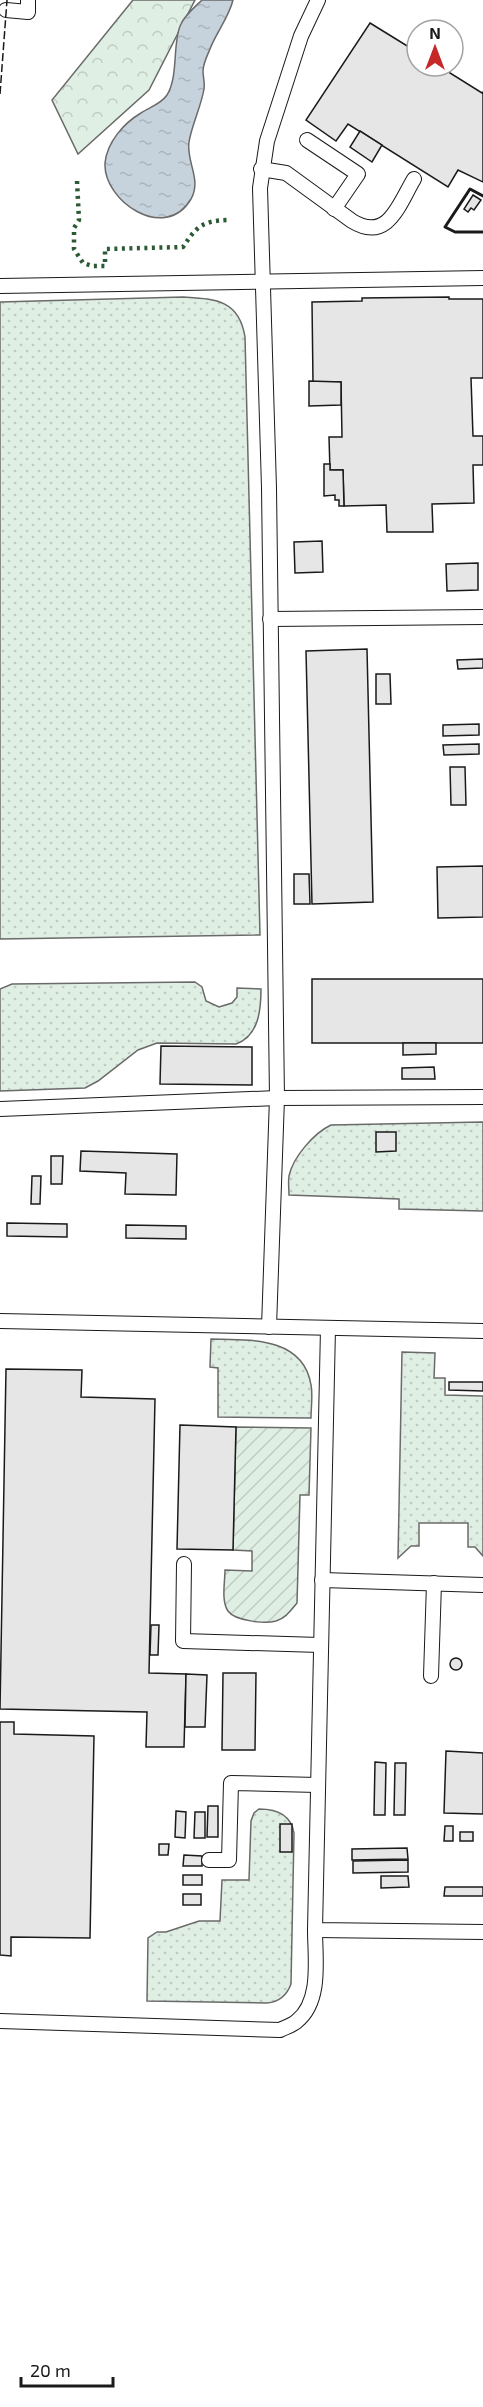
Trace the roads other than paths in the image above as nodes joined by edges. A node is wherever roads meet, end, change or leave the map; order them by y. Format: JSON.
{"nodes":[{"id":1,"x":28,"y":0,"type":"edge"},
{"id":2,"x":318,"y":0,"type":"edge"},
{"id":3,"x":6,"y":10,"type":"dead end"},
{"id":4,"x":307,"y":140,"type":"dead end"},
{"id":5,"x":261,"y":169,"type":"junction"},
{"id":6,"x":414,"y":178,"type":"dead end"},
{"id":7,"x":334,"y":209,"type":"junction"},
{"id":8,"x":483,"y":278,"type":"edge"},
{"id":9,"x":263,"y":282,"type":"junction"},
{"id":10,"x":0,"y":286,"type":"edge"},
{"id":11,"x":483,"y":617,"type":"edge"},
{"id":12,"x":270,"y":619,"type":"junction"},
{"id":13,"x":483,"y":1097,"type":"edge"},
{"id":14,"x":276,"y":1098,"type":"junction"},
{"id":15,"x":0,"y":1109,"type":"edge"},
{"id":16,"x":0,"y":1321,"type":"edge"},
{"id":17,"x":269,"y":1327,"type":"junction"},
{"id":18,"x":328,"y":1328,"type":"junction"},
{"id":19,"x":483,"y":1331,"type":"edge"},
{"id":20,"x":184,"y":1564,"type":"dead end"},
{"id":21,"x":322,"y":1580,"type":"junction"},
{"id":22,"x":434,"y":1583,"type":"junction"},
{"id":23,"x":483,"y":1585,"type":"edge"},
{"id":24,"x":320,"y":1645,"type":"junction"},
{"id":25,"x":431,"y":1676,"type":"dead end"},
{"id":26,"x":318,"y":1785,"type":"junction"},
{"id":27,"x":209,"y":1860,"type":"dead end"},
{"id":28,"x":315,"y":1930,"type":"junction"},
{"id":29,"x":483,"y":1932,"type":"edge"},
{"id":30,"x":0,"y":2021,"type":"edge"}],
"edges":[{"from":1,"to":3,"type":"lane"},
{"from":2,"to":5,"type":"lane"},
{"from":4,"to":7,"type":"lane"},
{"from":5,"to":7,"type":"lane"},
{"from":5,"to":9,"type":"lane"},
{"from":6,"to":7,"type":"lane"},
{"from":8,"to":9,"type":"lane"},
{"from":9,"to":10,"type":"lane"},
{"from":9,"to":12,"type":"lane"},
{"from":11,"to":12,"type":"lane"},
{"from":12,"to":14,"type":"lane"},
{"from":13,"to":14,"type":"lane"},
{"from":14,"to":15,"type":"lane"},
{"from":14,"to":17,"type":"lane"},
{"from":16,"to":17,"type":"lane"},
{"from":17,"to":18,"type":"lane"},
{"from":18,"to":19,"type":"lane"},
{"from":18,"to":21,"type":"lane"},
{"from":20,"to":24,"type":"lane"},
{"from":21,"to":22,"type":"lane"},
{"from":21,"to":24,"type":"lane"},
{"from":22,"to":23,"type":"lane"},
{"from":22,"to":25,"type":"lane"},
{"from":24,"to":26,"type":"lane"},
{"from":26,"to":27,"type":"lane"},
{"from":26,"to":28,"type":"lane"},
{"from":28,"to":29,"type":"lane"},
{"from":28,"to":30,"type":"lane"}]}
